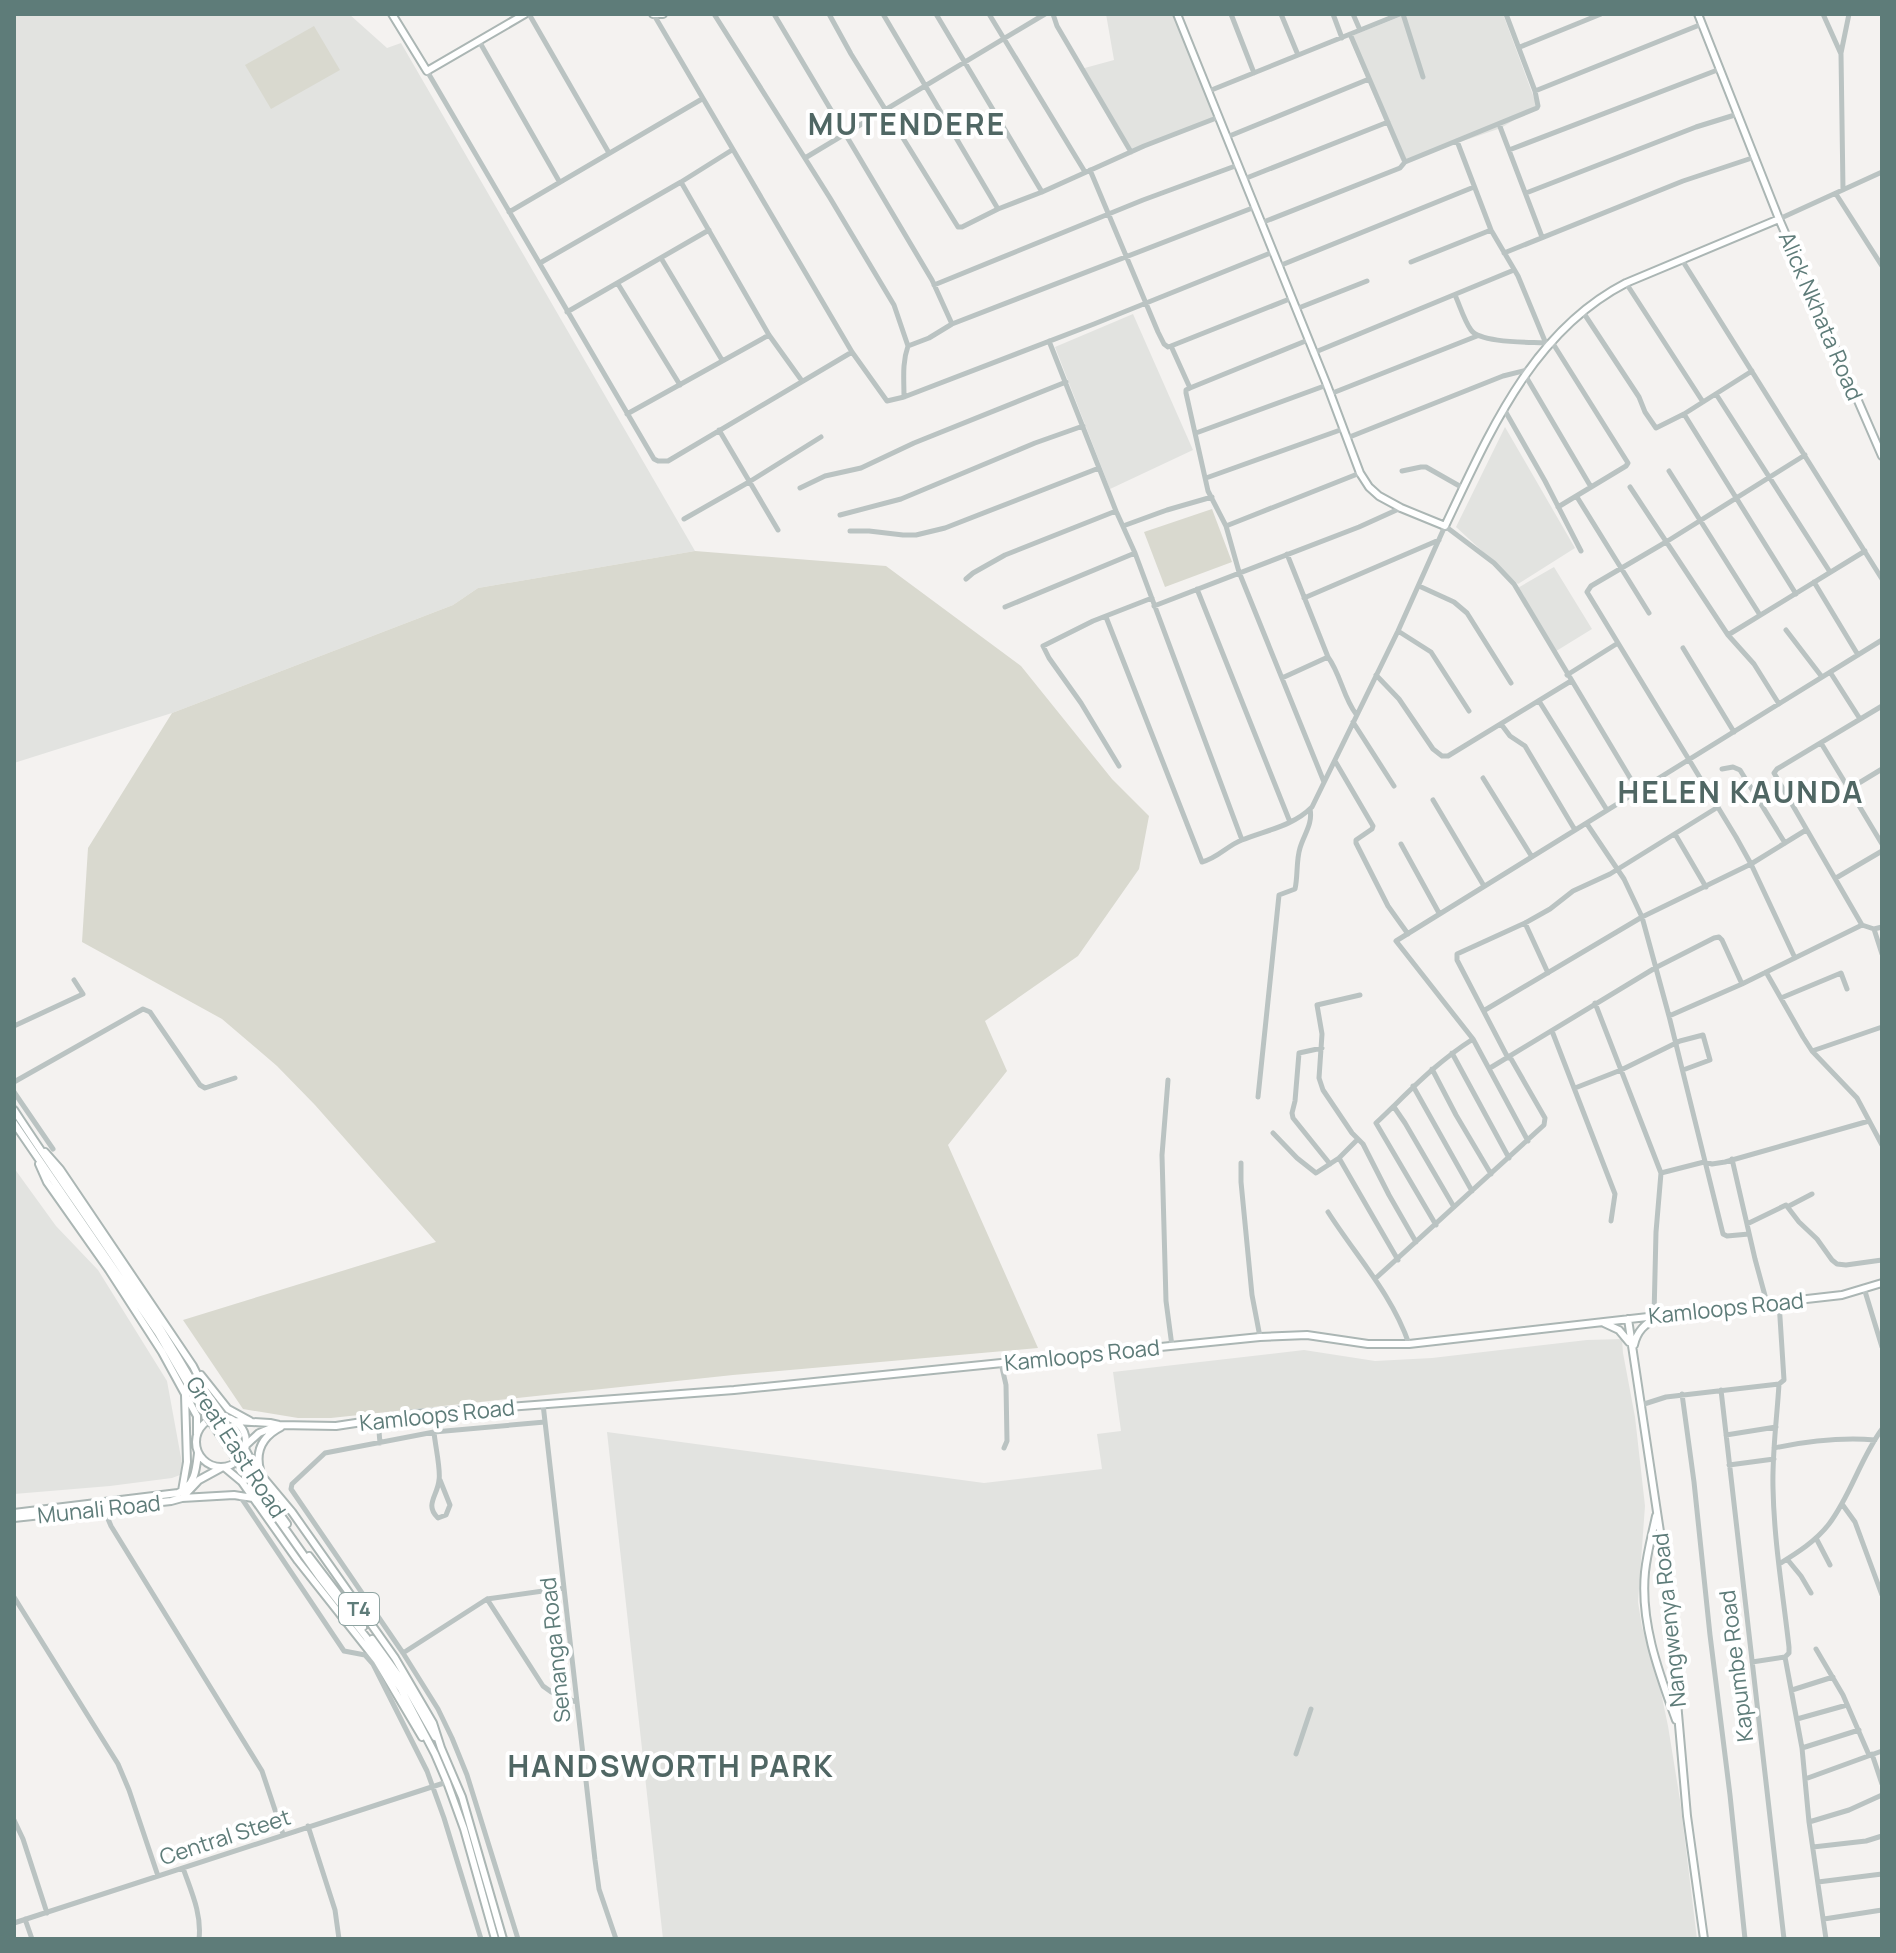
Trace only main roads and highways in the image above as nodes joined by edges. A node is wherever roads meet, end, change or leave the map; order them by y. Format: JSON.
{"nodes":[{"id":1,"x":392,"y":14,"type":"edge"},
{"id":2,"x":527,"y":14,"type":"edge"},
{"id":3,"x":663,"y":14,"type":"edge"},
{"id":4,"x":1177,"y":14,"type":"edge"},
{"id":5,"x":1698,"y":14,"type":"edge"},
{"id":6,"x":654,"y":15,"type":"edge"},
{"id":7,"x":1779,"y":219,"type":"junction"},
{"id":8,"x":1882,"y":456,"type":"edge"},
{"id":9,"x":14,"y":1110,"type":"edge"},
{"id":10,"x":14,"y":1123,"type":"edge"},
{"id":11,"x":34,"y":1146,"type":"junction"},
{"id":12,"x":1882,"y":1283,"type":"edge"},
{"id":13,"x":1667,"y":1315,"type":"junction"},
{"id":14,"x":1628,"y":1319,"type":"junction"},
{"id":15,"x":1602,"y":1322,"type":"junction"},
{"id":16,"x":1633,"y":1352,"type":"junction"},
{"id":17,"x":193,"y":1366,"type":"junction"},
{"id":18,"x":185,"y":1394,"type":"junction"},
{"id":19,"x":224,"y":1417,"type":"junction"},
{"id":20,"x":235,"y":1421,"type":"junction"},
{"id":21,"x":252,"y":1422,"type":"junction"},
{"id":22,"x":281,"y":1425,"type":"junction"},
{"id":23,"x":197,"y":1434,"type":"junction"},
{"id":24,"x":246,"y":1447,"type":"junction"},
{"id":25,"x":198,"y":1453,"type":"junction"},
{"id":26,"x":222,"y":1468,"type":"junction"},
{"id":27,"x":264,"y":1478,"type":"junction"},
{"id":28,"x":181,"y":1496,"type":"junction"},
{"id":29,"x":253,"y":1498,"type":"junction"},
{"id":30,"x":1657,"y":1509,"type":"junction"},
{"id":31,"x":14,"y":1516,"type":"edge"},
{"id":32,"x":1680,"y":1730,"type":"junction"},
{"id":33,"x":437,"y":1750,"type":"junction"},
{"id":34,"x":451,"y":1780,"type":"junction"},
{"id":35,"x":495,"y":1939,"type":"edge"},
{"id":36,"x":503,"y":1939,"type":"edge"},
{"id":37,"x":1704,"y":1939,"type":"edge"}],
"edges":[{"from":1,"to":2,"type":"main road"},
{"from":3,"to":6,"type":"main road"},
{"from":4,"to":7,"type":"main road"},
{"from":5,"to":7,"type":"main road","name":"Alick Nkhata Road"},
{"from":7,"to":8,"type":"main road","name":"Alick Nkhata Road"},
{"from":9,"to":11,"type":"main road","name":"Great East Road","number":"T4"},
{"from":10,"to":11,"type":"main road","name":"Great East Road","number":"T4"},
{"from":11,"to":17,"type":"main road","name":"Great East Road","number":"T4"},
{"from":11,"to":18,"type":"main road","name":"Great East Road","number":"T4"},
{"from":11,"to":33,"type":"main road","name":"Great East Road","number":"T4","bridge":true},
{"from":12,"to":13,"type":"main road","name":"Kamloops Road"},
{"from":13,"to":14,"type":"main road","name":"Kamloops Road"},
{"from":13,"to":16,"type":"main road"},
{"from":14,"to":15,"type":"main road","name":"Kamloops Road"},
{"from":14,"to":16,"type":"main road","name":"Nangwenya Road"},
{"from":15,"to":16,"type":"main road"},
{"from":15,"to":22,"type":"main road","name":"Kamloops Road"},
{"from":16,"to":30,"type":"main road","name":"Nangwenya Road"},
{"from":17,"to":19,"type":"main road","name":"Great East Road","number":"T4"},
{"from":17,"to":21,"type":"main road"},
{"from":18,"to":23,"type":"main road","name":"Great East Road","number":"T4"},
{"from":18,"to":28,"type":"main road"},
{"from":19,"to":20,"type":"main road"},
{"from":19,"to":23,"type":"main road"},
{"from":20,"to":21,"type":"main road","name":"Kamloops Road"},
{"from":20,"to":24,"type":"main road"},
{"from":21,"to":22,"type":"main road","name":"Kamloops Road"},
{"from":22,"to":24,"type":"main road"},
{"from":22,"to":27,"type":"main road"},
{"from":23,"to":25,"type":"main road"},
{"from":24,"to":26,"type":"main road"},
{"from":24,"to":27,"type":"main road","name":"Great East Road","number":"T4"},
{"from":25,"to":26,"type":"main road"},
{"from":25,"to":28,"type":"main road","name":"Munali Road"},
{"from":26,"to":28,"type":"main road","name":"Munali Road"},
{"from":26,"to":29,"type":"main road","name":"Great East Road","number":"T4"},
{"from":27,"to":33,"type":"main road","name":"Great East Road","number":"T4"},
{"from":28,"to":29,"type":"main road"},
{"from":28,"to":31,"type":"main road","name":"Munali Road"},
{"from":29,"to":33,"type":"main road","name":"Great East Road","number":"T4"},
{"from":30,"to":32,"type":"main road","name":"Nangwenya Road"},
{"from":30,"to":32,"type":"main road","name":"Nangwenya Road"},
{"from":32,"to":37,"type":"main road","name":"Nangwenya Road"},
{"from":33,"to":34,"type":"main road","name":"Great East Road","number":"T4"},
{"from":34,"to":35,"type":"main road","name":"Great East Road","number":"T4"},
{"from":34,"to":36,"type":"main road","name":"Great East Road","number":"T4"}]}
